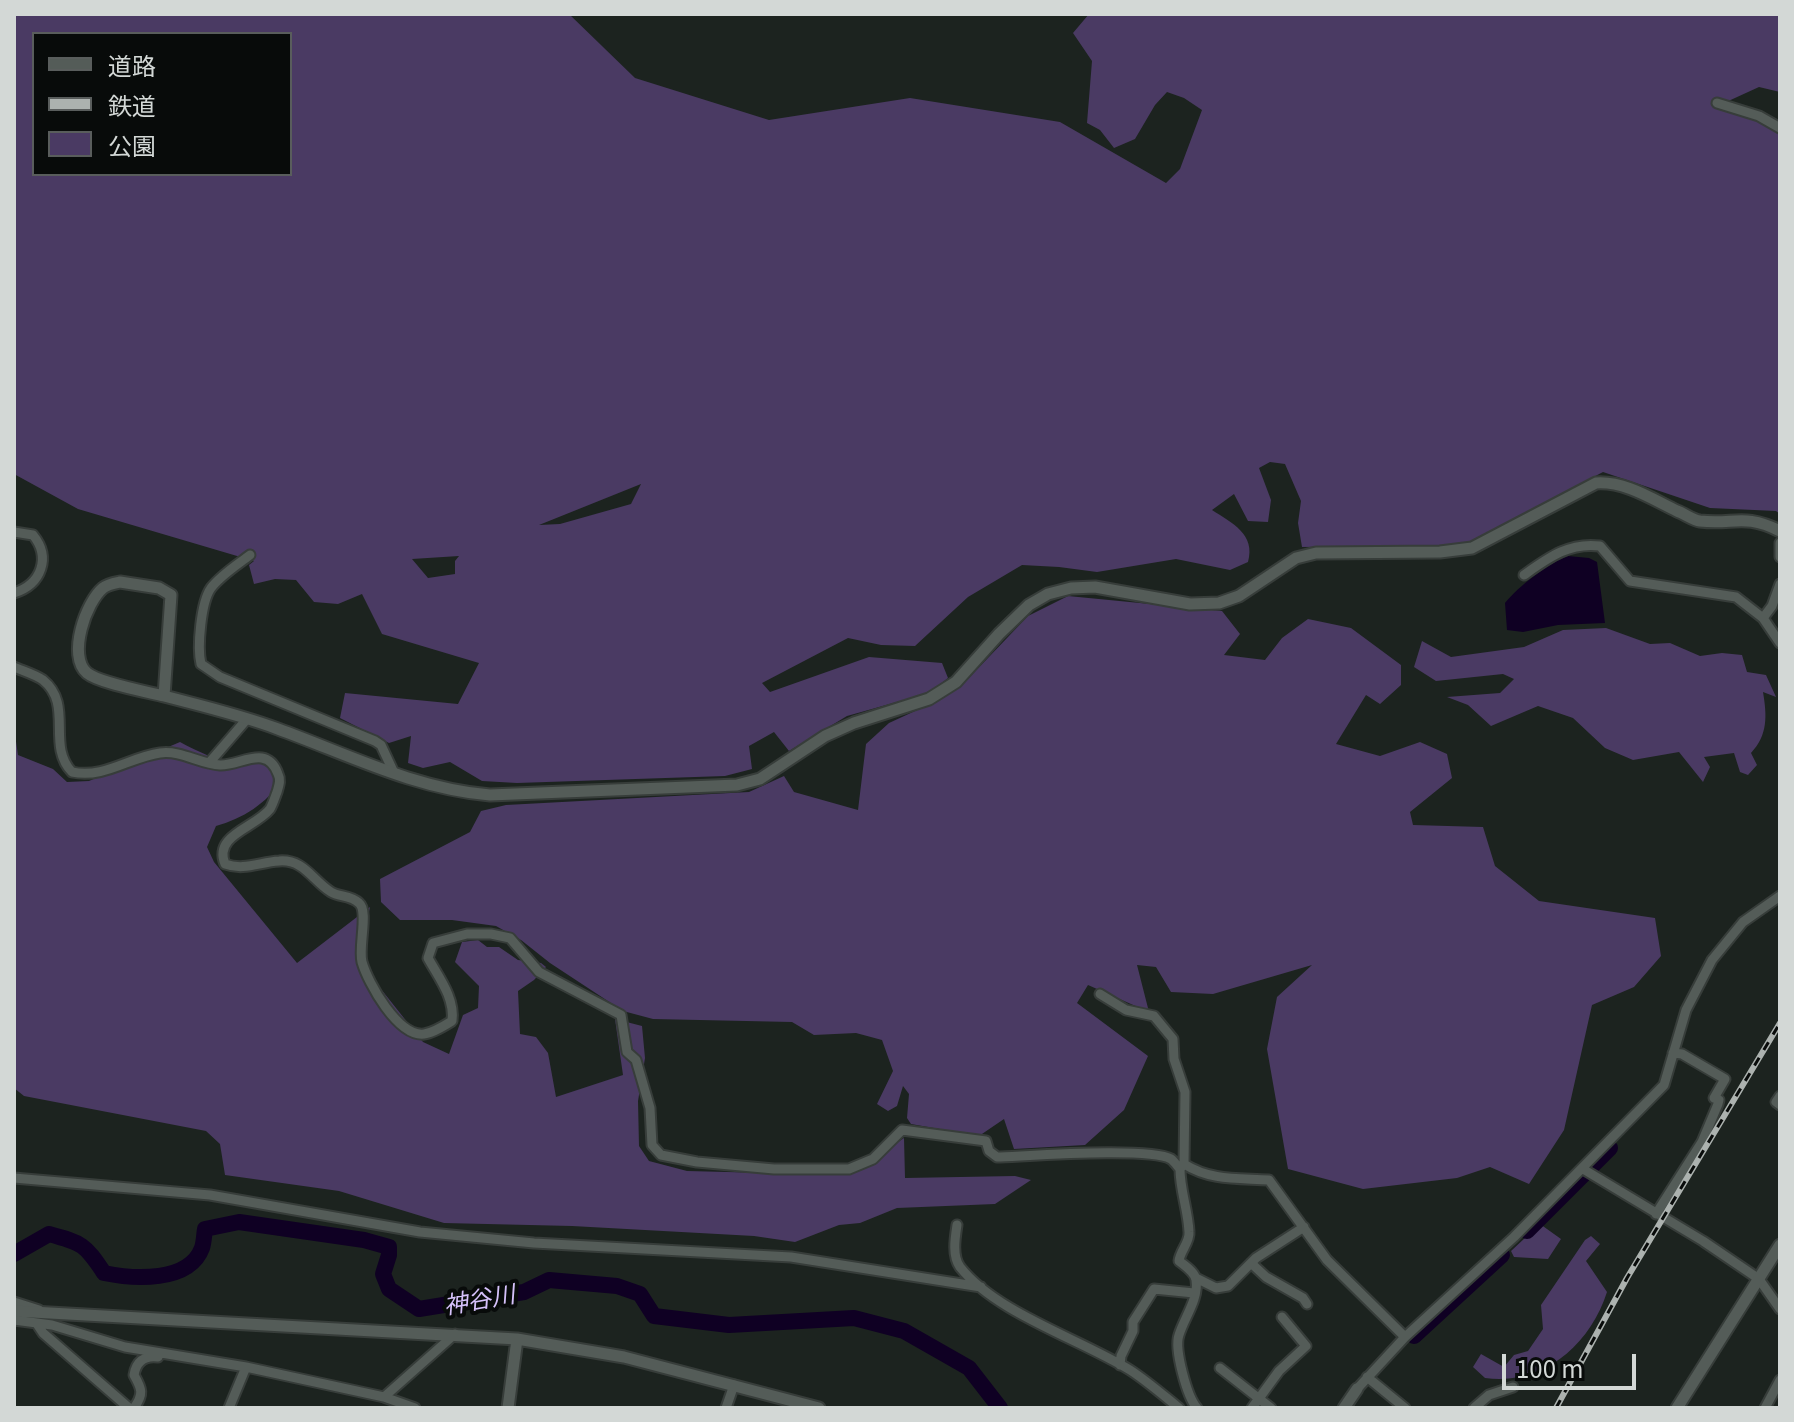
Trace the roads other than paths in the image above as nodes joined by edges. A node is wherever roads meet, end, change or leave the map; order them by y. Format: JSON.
{"nodes":[{"id":1,"x":1717,"y":103,"type":"dead end"},
{"id":2,"x":1780,"y":128,"type":"edge"},
{"id":3,"x":1780,"y":531,"type":"edge"},
{"id":4,"x":14,"y":532,"type":"edge"},
{"id":5,"x":1780,"y":543,"type":"edge"},
{"id":6,"x":250,"y":555,"type":"dead end"},
{"id":7,"x":1780,"y":557,"type":"edge"},
{"id":8,"x":1524,"y":575,"type":"dead end"},
{"id":9,"x":1780,"y":584,"type":"edge"},
{"id":10,"x":14,"y":593,"type":"edge"},
{"id":11,"x":1763,"y":618,"type":"junction"},
{"id":12,"x":1780,"y":643,"type":"edge"},
{"id":13,"x":14,"y":667,"type":"edge"},
{"id":14,"x":164,"y":696,"type":"junction"},
{"id":15,"x":247,"y":719,"type":"junction"},
{"id":16,"x":209,"y":763,"type":"junction"},
{"id":17,"x":394,"y":773,"type":"junction"},
{"id":18,"x":1780,"y":896,"type":"edge"},
{"id":19,"x":1100,"y":994,"type":"dead end"},
{"id":20,"x":1673,"y":1053,"type":"junction"},
{"id":21,"x":1780,"y":1096,"type":"edge"},
{"id":22,"x":1780,"y":1105,"type":"edge"},
{"id":23,"x":1182,"y":1166,"type":"junction"},
{"id":24,"x":1586,"y":1172,"type":"junction"},
{"id":25,"x":14,"y":1178,"type":"edge"},
{"id":26,"x":1656,"y":1214,"type":"junction"},
{"id":27,"x":957,"y":1225,"type":"dead end"},
{"id":28,"x":1304,"y":1227,"type":"junction"},
{"id":29,"x":1780,"y":1245,"type":"edge"},
{"id":30,"x":1251,"y":1263,"type":"junction"},
{"id":31,"x":1196,"y":1278,"type":"junction"},
{"id":32,"x":1759,"y":1279,"type":"junction"},
{"id":33,"x":981,"y":1287,"type":"junction"},
{"id":34,"x":1780,"y":1292,"type":"edge"},
{"id":35,"x":1194,"y":1293,"type":"junction"},
{"id":36,"x":1771,"y":1299,"type":"junction"},
{"id":37,"x":14,"y":1302,"type":"edge"},
{"id":38,"x":1307,"y":1304,"type":"dead end"},
{"id":39,"x":1780,"y":1309,"type":"edge"},
{"id":40,"x":14,"y":1311,"type":"edge"},
{"id":41,"x":1282,"y":1317,"type":"dead end"},
{"id":42,"x":39,"y":1318,"type":"junction"},
{"id":43,"x":14,"y":1320,"type":"edge"},
{"id":44,"x":455,"y":1334,"type":"junction"},
{"id":45,"x":1405,"y":1337,"type":"junction"},
{"id":46,"x":517,"y":1339,"type":"junction"},
{"id":47,"x":165,"y":1353,"type":"junction"},
{"id":48,"x":1120,"y":1365,"type":"junction"},
{"id":49,"x":246,"y":1367,"type":"junction"},
{"id":50,"x":1220,"y":1368,"type":"dead end"},
{"id":51,"x":1367,"y":1377,"type":"junction"},
{"id":52,"x":1780,"y":1380,"type":"edge"},
{"id":53,"x":734,"y":1385,"type":"junction"},
{"id":54,"x":1513,"y":1387,"type":"dead end"},
{"id":55,"x":1357,"y":1389,"type":"joint"},
{"id":56,"x":384,"y":1397,"type":"junction"},
{"id":57,"x":1259,"y":1399,"type":"junction"},
{"id":58,"x":1485,"y":1399,"type":"junction"},
{"id":59,"x":128,"y":1407,"type":"edge"},
{"id":60,"x":229,"y":1408,"type":"edge"},
{"id":61,"x":415,"y":1408,"type":"edge"},
{"id":62,"x":508,"y":1408,"type":"edge"},
{"id":63,"x":726,"y":1408,"type":"edge"},
{"id":64,"x":819,"y":1408,"type":"edge"},
{"id":65,"x":1179,"y":1408,"type":"edge"},
{"id":66,"x":1197,"y":1408,"type":"edge"},
{"id":67,"x":1252,"y":1408,"type":"edge"},
{"id":68,"x":1271,"y":1408,"type":"edge"},
{"id":69,"x":1344,"y":1408,"type":"edge"},
{"id":70,"x":1405,"y":1408,"type":"edge"},
{"id":71,"x":1474,"y":1408,"type":"edge"},
{"id":72,"x":1494,"y":1408,"type":"edge"},
{"id":73,"x":1677,"y":1408,"type":"edge"},
{"id":74,"x":1765,"y":1408,"type":"edge"}],
"edges":[{"from":1,"to":2,"type":"street"},
{"from":3,"to":17,"type":"street"},
{"from":4,"to":10,"type":"street"},
{"from":5,"to":7,"type":"street"},
{"from":6,"to":17,"type":"street"},
{"from":8,"to":11,"type":"street"},
{"from":9,"to":11,"type":"street"},
{"from":11,"to":12,"type":"street"},
{"from":13,"to":16,"type":"street"},
{"from":14,"to":14,"type":"street"},
{"from":14,"to":15,"type":"street"},
{"from":15,"to":16,"type":"street"},
{"from":15,"to":17,"type":"street"},
{"from":16,"to":23,"type":"street"},
{"from":18,"to":20,"type":"street"},
{"from":19,"to":23,"type":"street"},
{"from":20,"to":24,"type":"street"},
{"from":20,"to":26,"type":"street"},
{"from":21,"to":22,"type":"street"},
{"from":23,"to":28,"type":"street"},
{"from":23,"to":31,"type":"street"},
{"from":24,"to":26,"type":"street"},
{"from":24,"to":45,"type":"street"},
{"from":25,"to":33,"type":"street"},
{"from":26,"to":32,"type":"street"},
{"from":27,"to":33,"type":"street"},
{"from":28,"to":30,"type":"street"},
{"from":28,"to":45,"type":"street"},
{"from":29,"to":32,"type":"street"},
{"from":30,"to":31,"type":"street"},
{"from":30,"to":38,"type":"street"},
{"from":31,"to":35,"type":"street"},
{"from":32,"to":36,"type":"street"},
{"from":32,"to":73,"type":"street"},
{"from":33,"to":48,"type":"street"},
{"from":34,"to":36,"type":"street"},
{"from":35,"to":48,"type":"street"},
{"from":35,"to":66,"type":"street"},
{"from":36,"to":39,"type":"street"},
{"from":37,"to":42,"type":"street"},
{"from":40,"to":42,"type":"street"},
{"from":41,"to":57,"type":"street"},
{"from":42,"to":43,"type":"street"},
{"from":42,"to":44,"type":"street"},
{"from":42,"to":47,"type":"street"},
{"from":42,"to":59,"type":"street"},
{"from":44,"to":46,"type":"street"},
{"from":44,"to":56,"type":"street"},
{"from":45,"to":51,"type":"street"},
{"from":46,"to":53,"type":"street"},
{"from":46,"to":62,"type":"street"},
{"from":47,"to":49,"type":"street"},
{"from":47,"to":59,"type":"street"},
{"from":48,"to":65,"type":"street"},
{"from":49,"to":56,"type":"street"},
{"from":49,"to":60,"type":"street"},
{"from":50,"to":57,"type":"street"},
{"from":51,"to":55,"type":"street"},
{"from":51,"to":70,"type":"street"},
{"from":52,"to":74,"type":"street"},
{"from":53,"to":63,"type":"street"},
{"from":53,"to":64,"type":"street"},
{"from":54,"to":58,"type":"street"},
{"from":55,"to":69,"type":"street"},
{"from":56,"to":61,"type":"street"},
{"from":57,"to":67,"type":"street"},
{"from":57,"to":68,"type":"street"},
{"from":58,"to":71,"type":"street"},
{"from":58,"to":72,"type":"street"}]}
